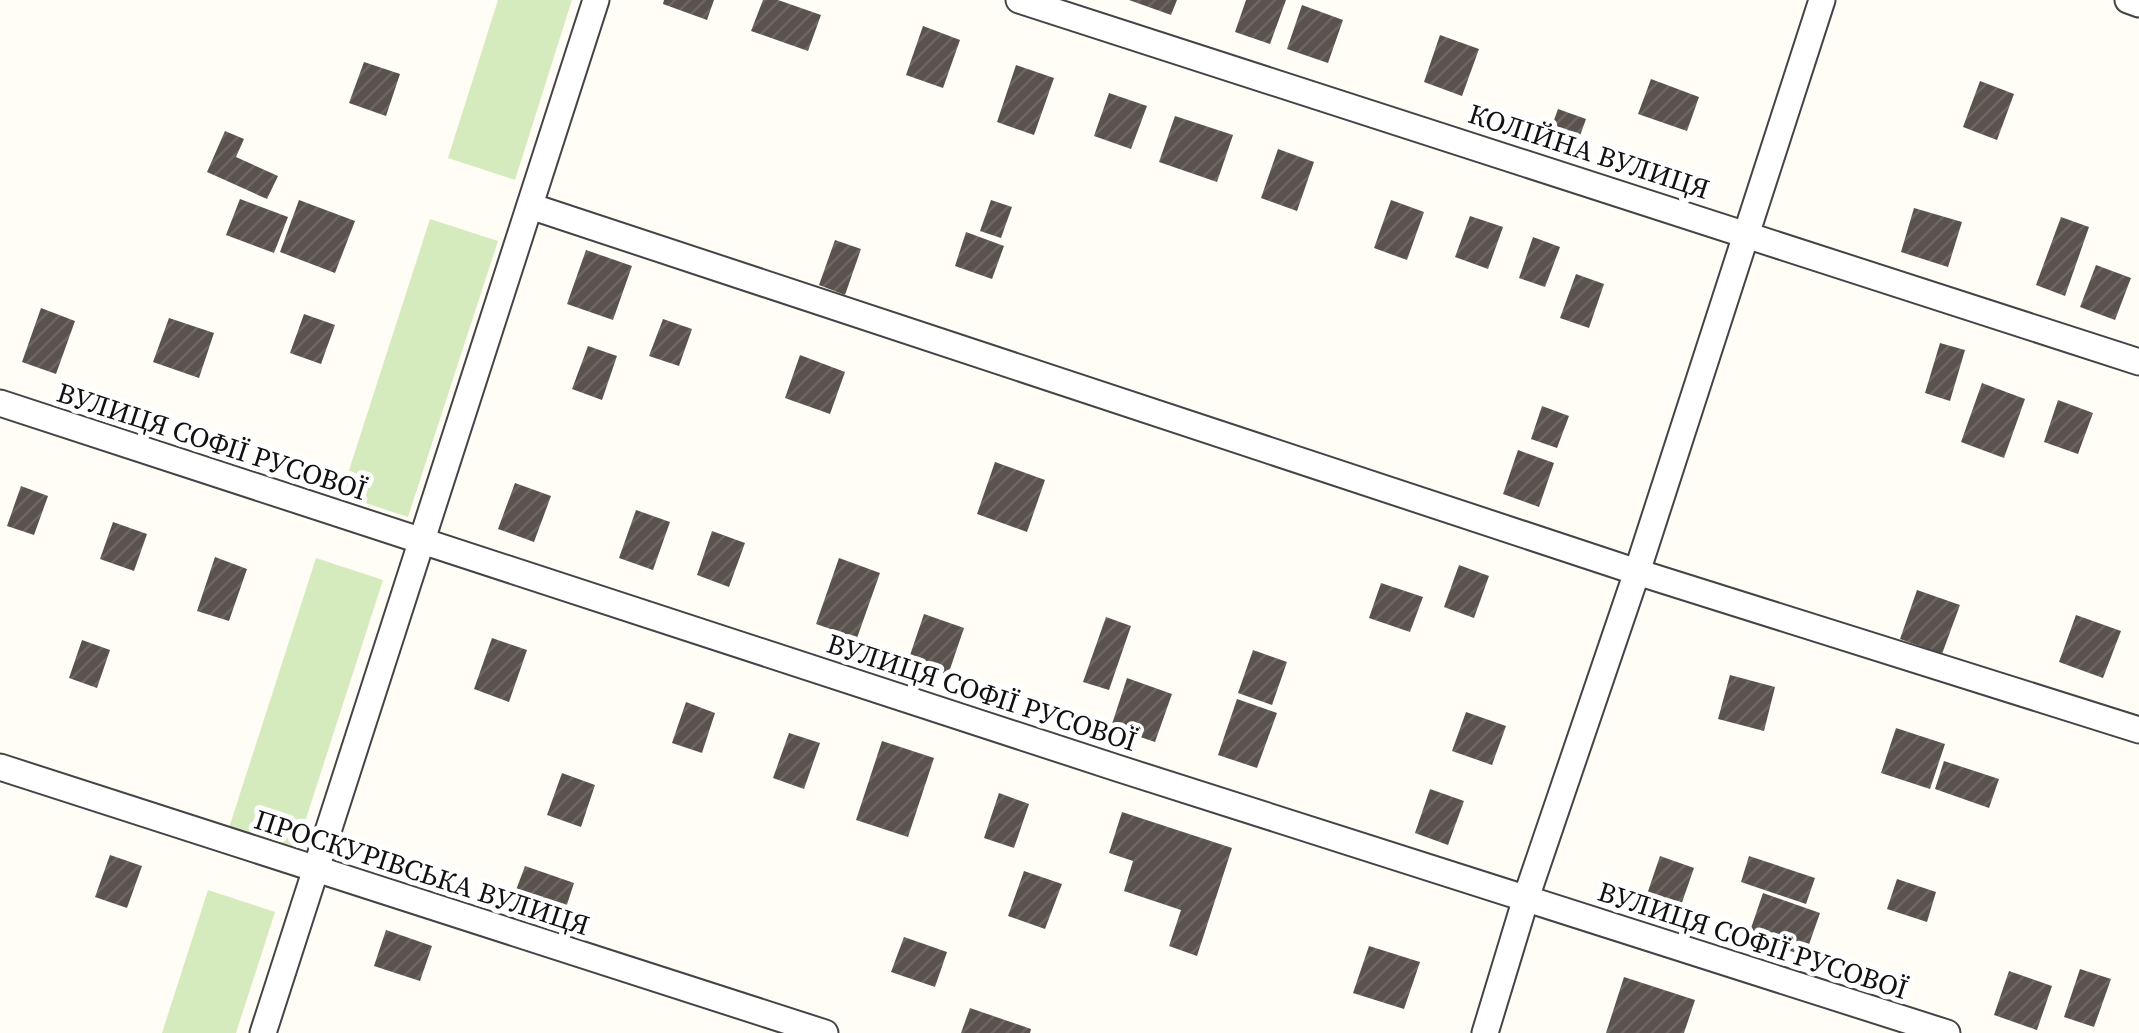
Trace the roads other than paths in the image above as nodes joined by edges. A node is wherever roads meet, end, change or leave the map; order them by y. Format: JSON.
{"nodes":[{"id":1,"x":596,"y":0,"type":"edge"},
{"id":2,"x":1019,"y":0,"type":"edge"},
{"id":3,"x":1822,"y":0,"type":"edge"},
{"id":4,"x":2128,"y":0,"type":"edge"},
{"id":5,"x":2139,"y":4,"type":"edge"},
{"id":6,"x":530,"y":206,"type":"junction"},
{"id":7,"x":1745,"y":233,"type":"junction"},
{"id":8,"x":2139,"y":362,"type":"edge"},
{"id":9,"x":0,"y":403,"type":"edge"},
{"id":10,"x":422,"y":541,"type":"junction"},
{"id":11,"x":1637,"y":572,"type":"junction"},
{"id":12,"x":2139,"y":730,"type":"edge"},
{"id":13,"x":0,"y":768,"type":"edge"},
{"id":14,"x":316,"y":869,"type":"junction"},
{"id":15,"x":1526,"y":898,"type":"junction"},
{"id":16,"x":263,"y":1033,"type":"edge"},
{"id":17,"x":826,"y":1033,"type":"edge"},
{"id":18,"x":1484,"y":1033,"type":"edge"},
{"id":19,"x":1947,"y":1033,"type":"edge"}],
"edges":[{"from":1,"to":6,"type":"street"},
{"from":2,"to":7,"type":"street","name":"КОЛІЙНА ВУЛИЦЯ"},
{"from":3,"to":7,"type":"street"},
{"from":4,"to":5,"type":"street"},
{"from":6,"to":10,"type":"street"},
{"from":6,"to":11,"type":"street"},
{"from":7,"to":8,"type":"street","name":"КОЛІЙНА ВУЛИЦЯ"},
{"from":7,"to":11,"type":"street"},
{"from":9,"to":10,"type":"street","name":"ВУЛИЦЯ СОФІЇ РУСОВОЇ"},
{"from":10,"to":14,"type":"street"},
{"from":10,"to":15,"type":"street","name":"ВУЛИЦЯ СОФІЇ РУСОВОЇ"},
{"from":11,"to":12,"type":"street"},
{"from":11,"to":15,"type":"street"},
{"from":13,"to":14,"type":"street","name":"ПРОСКУРІВСЬКА ВУЛИЦЯ"},
{"from":14,"to":16,"type":"street"},
{"from":14,"to":17,"type":"street","name":"ПРОСКУРІВСЬКА ВУЛИЦЯ"},
{"from":15,"to":18,"type":"street"},
{"from":15,"to":19,"type":"street","name":"ВУЛИЦЯ СОФІЇ РУСОВОЇ"}]}
